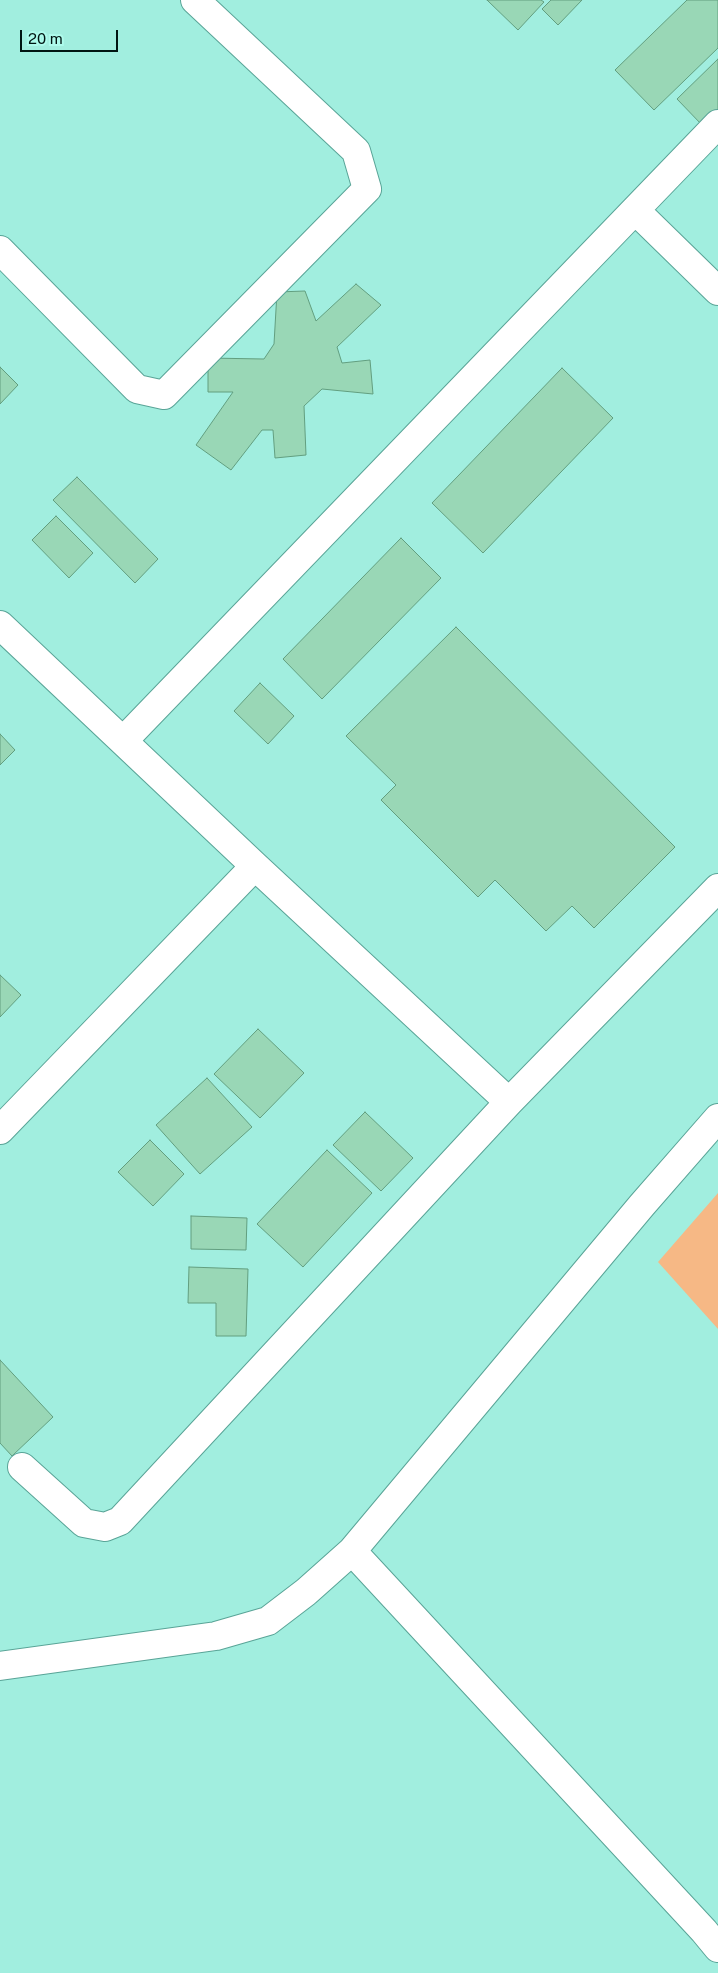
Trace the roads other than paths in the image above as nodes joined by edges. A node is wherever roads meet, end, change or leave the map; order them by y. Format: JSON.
{"nodes":[{"id":1,"x":195,"y":0,"type":"edge"},
{"id":2,"x":718,"y":124,"type":"edge"},
{"id":3,"x":635,"y":210,"type":"junction"},
{"id":4,"x":0,"y":250,"type":"edge"},
{"id":5,"x":718,"y":291,"type":"edge"},
{"id":6,"x":0,"y":625,"type":"edge"},
{"id":7,"x":123,"y":741,"type":"junction"},
{"id":8,"x":255,"y":866,"type":"junction"},
{"id":9,"x":718,"y":888,"type":"edge"},
{"id":10,"x":510,"y":1102,"type":"junction"},
{"id":11,"x":718,"y":1118,"type":"edge"},
{"id":12,"x":0,"y":1130,"type":"edge"},
{"id":13,"x":22,"y":1467,"type":"dead end"},
{"id":14,"x":352,"y":1551,"type":"junction"},
{"id":15,"x":0,"y":1666,"type":"edge"},
{"id":16,"x":718,"y":1948,"type":"edge"}],
"edges":[{"from":1,"to":4,"type":"street"},
{"from":2,"to":3,"type":"street"},
{"from":3,"to":5,"type":"street"},
{"from":3,"to":7,"type":"street"},
{"from":6,"to":7,"type":"street"},
{"from":7,"to":8,"type":"street"},
{"from":8,"to":10,"type":"street"},
{"from":8,"to":12,"type":"street"},
{"from":9,"to":10,"type":"street"},
{"from":10,"to":13,"type":"street"},
{"from":11,"to":14,"type":"street"},
{"from":14,"to":15,"type":"street"},
{"from":14,"to":16,"type":"street"}]}
